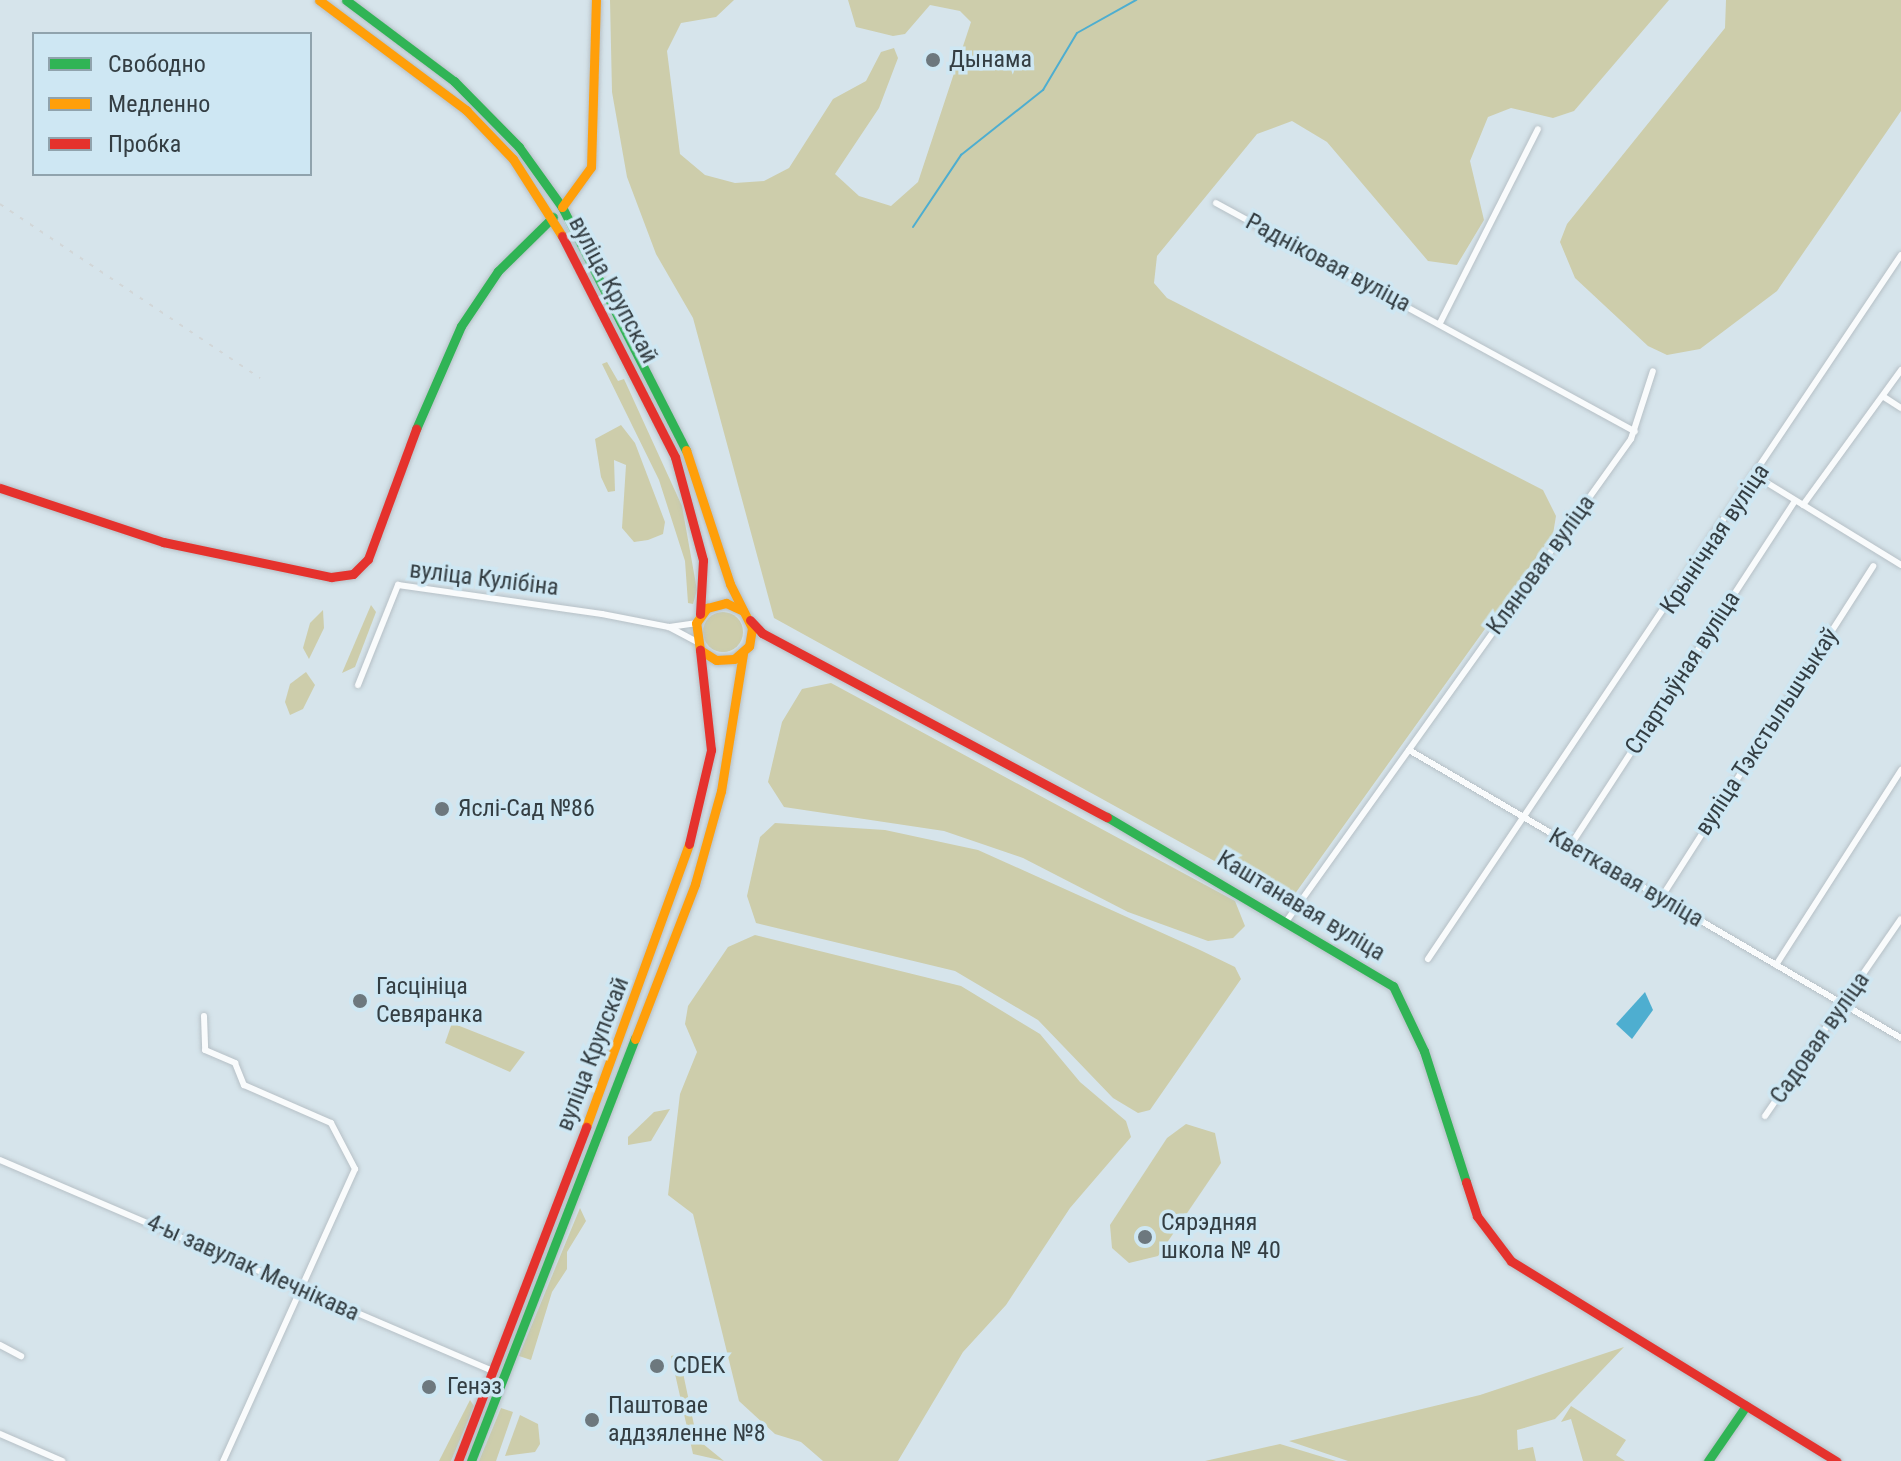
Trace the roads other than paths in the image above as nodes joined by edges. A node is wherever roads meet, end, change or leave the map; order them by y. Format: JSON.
{"nodes":[{"id":1,"x":319,"y":0,"type":"edge"},
{"id":2,"x":346,"y":0,"type":"edge"},
{"id":3,"x":596,"y":0,"type":"edge"},
{"id":4,"x":1538,"y":129,"type":"dead end"},
{"id":5,"x":1216,"y":203,"type":"dead end"},
{"id":6,"x":562,"y":207,"type":"junction"},
{"id":7,"x":553,"y":217,"type":"junction"},
{"id":8,"x":1901,"y":255,"type":"edge"},
{"id":9,"x":1440,"y":323,"type":"junction"},
{"id":10,"x":1901,"y":370,"type":"edge"},
{"id":11,"x":1653,"y":371,"type":"dead end"},
{"id":12,"x":1884,"y":397,"type":"junction"},
{"id":13,"x":1901,"y":408,"type":"edge"},
{"id":14,"x":1635,"y":431,"type":"junction"},
{"id":15,"x":1756,"y":476,"type":"junction"},
{"id":16,"x":0,"y":488,"type":"edge"},
{"id":17,"x":1795,"y":501,"type":"junction"},
{"id":18,"x":1803,"y":505,"type":"junction"},
{"id":19,"x":1901,"y":565,"type":"edge"},
{"id":20,"x":1873,"y":566,"type":"dead end"},
{"id":21,"x":746,"y":615,"type":"junction"},
{"id":22,"x":698,"y":618,"type":"junction"},
{"id":23,"x":669,"y":627,"type":"junction"},
{"id":24,"x":762,"y":633,"type":"junction"},
{"id":25,"x":698,"y":646,"type":"junction"},
{"id":26,"x":746,"y":650,"type":"junction"},
{"id":27,"x":358,"y":685,"type":"dead end"},
{"id":28,"x":1409,"y":750,"type":"junction"},
{"id":29,"x":1901,"y":770,"type":"edge"},
{"id":30,"x":1526,"y":821,"type":"junction"},
{"id":31,"x":1570,"y":846,"type":"junction"},
{"id":32,"x":1661,"y":898,"type":"junction"},
{"id":33,"x":1288,"y":919,"type":"junction"},
{"id":34,"x":1901,"y":919,"type":"edge"},
{"id":35,"x":1428,"y":959,"type":"dead end"},
{"id":36,"x":1776,"y":965,"type":"junction"},
{"id":37,"x":1845,"y":1005,"type":"junction"},
{"id":38,"x":204,"y":1016,"type":"dead end"},
{"id":39,"x":1901,"y":1038,"type":"edge"},
{"id":40,"x":1765,"y":1116,"type":"dead end"},
{"id":41,"x":0,"y":1160,"type":"edge"},
{"id":42,"x":302,"y":1287,"type":"junction"},
{"id":43,"x":0,"y":1345,"type":"edge"},
{"id":44,"x":21,"y":1356,"type":"dead end"},
{"id":45,"x":494,"y":1372,"type":"junction"},
{"id":46,"x":505,"y":1376,"type":"junction"},
{"id":47,"x":1746,"y":1406,"type":"junction"},
{"id":48,"x":0,"y":1434,"type":"edge"},
{"id":49,"x":62,"y":1461,"type":"edge"},
{"id":50,"x":223,"y":1461,"type":"edge"},
{"id":51,"x":458,"y":1461,"type":"edge"},
{"id":52,"x":471,"y":1461,"type":"edge"},
{"id":53,"x":1708,"y":1461,"type":"edge"},
{"id":54,"x":1836,"y":1461,"type":"edge"}],
"edges":[{"from":1,"to":7,"type":"main road"},
{"from":2,"to":6,"type":"main road","name":"вуліца Крупскай"},
{"from":3,"to":6,"type":"main road"},
{"from":4,"to":9,"type":"street","name":"Радніковая вуліца"},
{"from":5,"to":9,"type":"street","name":"Радніковая вуліца"},
{"from":6,"to":7,"type":"main road"},
{"from":6,"to":21,"type":"main road","name":"вуліца Крупскай"},
{"from":7,"to":16,"type":"main road","name":"вуліца Крупскай"},
{"from":7,"to":22,"type":"main road","name":"вуліца Крупскай"},
{"from":8,"to":15,"type":"street","name":"Крынічная вуліца"},
{"from":9,"to":14,"type":"street","name":"Радніковая вуліца"},
{"from":10,"to":12,"type":"street"},
{"from":11,"to":14,"type":"street","name":"Кляновая вуліца"},
{"from":12,"to":13,"type":"street"},
{"from":12,"to":18,"type":"street"},
{"from":14,"to":28,"type":"street","name":"Кляновая вуліца"},
{"from":15,"to":17,"type":"street"},
{"from":15,"to":30,"type":"street","name":"Крынічная вуліца"},
{"from":17,"to":18,"type":"street"},
{"from":17,"to":31,"type":"street","name":"Спартыўная вуліца"},
{"from":18,"to":19,"type":"street"},
{"from":20,"to":32,"type":"street","name":"вуліца Тэкстыльшчыкаў"},
{"from":21,"to":22,"type":"main road"},
{"from":21,"to":24,"type":"main road","name":"Каштанавая вуліца"},
{"from":21,"to":26,"type":"main road"},
{"from":22,"to":23,"type":"street","name":"вуліца Кулібіна"},
{"from":22,"to":25,"type":"main road"},
{"from":23,"to":25,"type":"street","name":"вуліца Кулібіна"},
{"from":23,"to":27,"type":"street","name":"вуліца Кулібіна"},
{"from":24,"to":26,"type":"main road"},
{"from":24,"to":33,"type":"main road","name":"Каштанавая вуліца"},
{"from":25,"to":26,"type":"main road"},
{"from":25,"to":45,"type":"main road","name":"вуліца Крупскай"},
{"from":26,"to":46,"type":"main road","name":"вуліца Крупскай"},
{"from":28,"to":30,"type":"street","name":"Кветкавая вуліца"},
{"from":28,"to":33,"type":"street","name":"Кляновая вуліца"},
{"from":29,"to":36,"type":"street"},
{"from":30,"to":31,"type":"street","name":"Кветкавая вуліца"},
{"from":30,"to":35,"type":"street","name":"Крынічная вуліца"},
{"from":31,"to":32,"type":"street","name":"Кветкавая вуліца"},
{"from":32,"to":36,"type":"street","name":"Кветкавая вуліца"},
{"from":33,"to":47,"type":"main road","name":"Каштанавая вуліца"},
{"from":34,"to":37,"type":"street","name":"Садовая вуліца"},
{"from":36,"to":37,"type":"street","name":"Кветкавая вуліца"},
{"from":37,"to":39,"type":"street","name":"Кветкавая вуліца"},
{"from":37,"to":40,"type":"street","name":"Садовая вуліца"},
{"from":38,"to":42,"type":"street"},
{"from":41,"to":42,"type":"street","name":"4-ы завулак Мечнікава"},
{"from":42,"to":45,"type":"street","name":"4-ы завулак Мечнікава"},
{"from":42,"to":50,"type":"street"},
{"from":43,"to":44,"type":"street"},
{"from":45,"to":46,"type":"street","name":"4-ы завулак Мечнікава"},
{"from":45,"to":51,"type":"main road","name":"вуліца Крупскай"},
{"from":46,"to":52,"type":"main road","name":"вуліца Крупскай"},
{"from":47,"to":53,"type":"main road"},
{"from":47,"to":54,"type":"main road","name":"Каштанавая вуліца"},
{"from":48,"to":49,"type":"street"}]}
